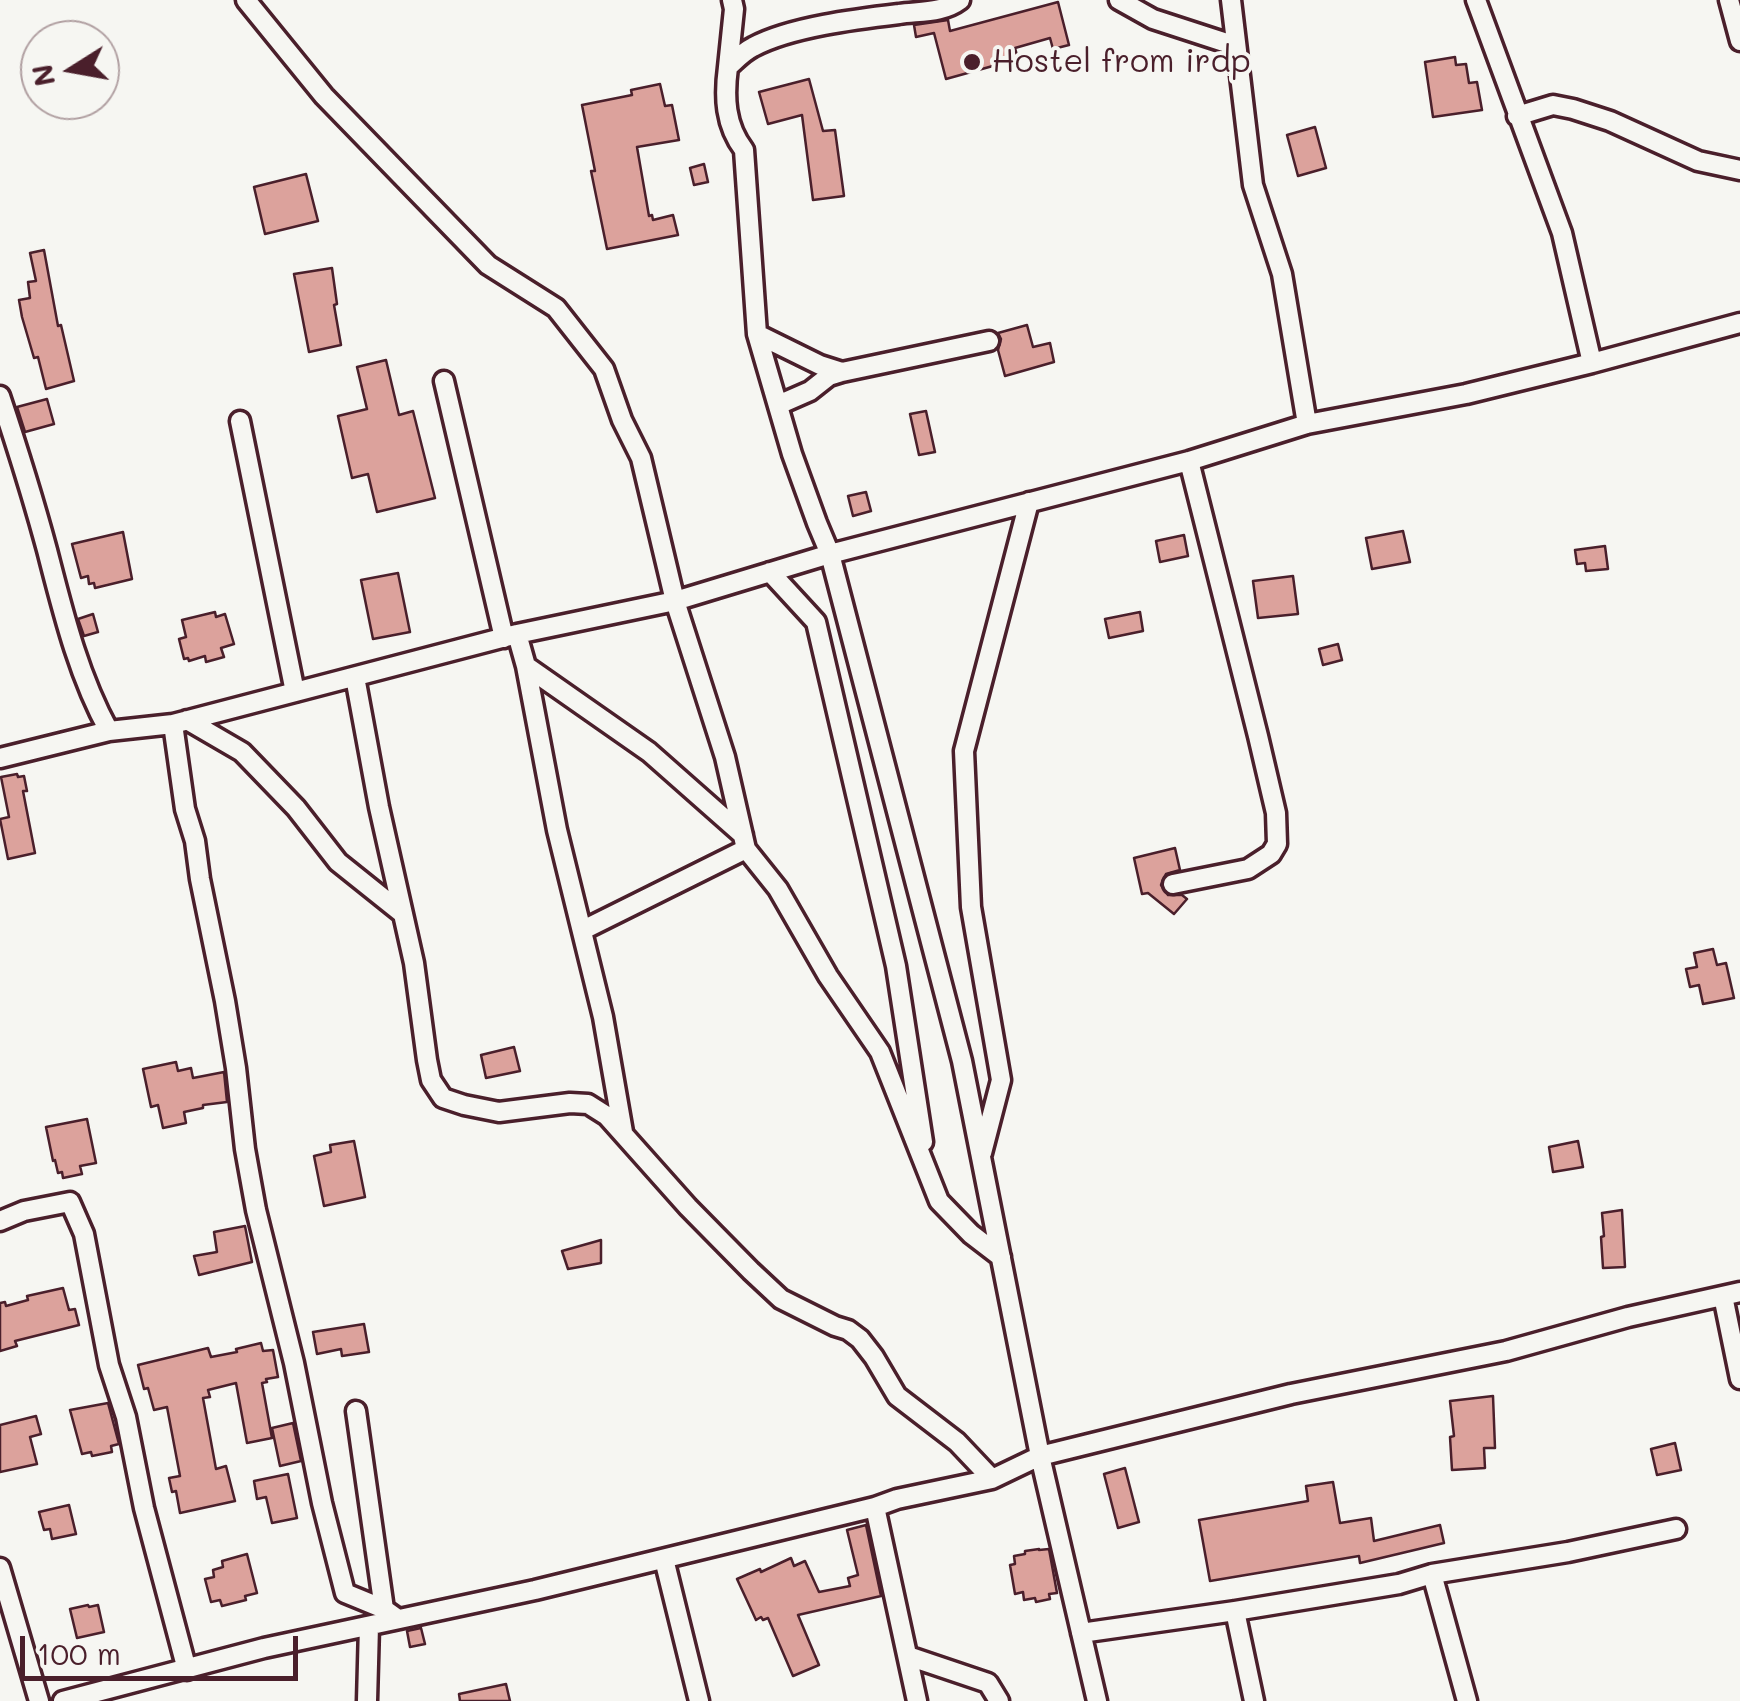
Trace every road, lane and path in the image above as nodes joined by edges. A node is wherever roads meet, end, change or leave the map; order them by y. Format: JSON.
{"nodes":[{"id":1,"x":246,"y":0,"type":"edge"},
{"id":2,"x":732,"y":0,"type":"edge"},
{"id":3,"x":960,"y":0,"type":"edge"},
{"id":4,"x":1118,"y":0,"type":"edge"},
{"id":5,"x":1231,"y":0,"type":"edge"},
{"id":6,"x":1476,"y":0,"type":"edge"},
{"id":7,"x":1730,"y":0,"type":"edge"},
{"id":8,"x":1740,"y":41,"type":"edge"},
{"id":9,"x":1236,"y":46,"type":"junction"},
{"id":10,"x":728,"y":67,"type":"junction"},
{"id":11,"x":1517,"y":116,"type":"junction"},
{"id":12,"x":1740,"y":170,"type":"edge"},
{"id":13,"x":1740,"y":323,"type":"edge"},
{"id":14,"x":757,"y":334,"type":"junction"},
{"id":15,"x":989,"y":342,"type":"dead end"},
{"id":16,"x":1592,"y":363,"type":"junction"},
{"id":17,"x":842,"y":372,"type":"junction"},
{"id":18,"x":444,"y":380,"type":"dead end"},
{"id":19,"x":0,"y":396,"type":"edge"},
{"id":20,"x":778,"y":405,"type":"junction"},
{"id":21,"x":240,"y":420,"type":"dead end"},
{"id":22,"x":1306,"y":424,"type":"junction"},
{"id":23,"x":1188,"y":461,"type":"junction"},
{"id":24,"x":1029,"y":502,"type":"junction"},
{"id":25,"x":830,"y":554,"type":"junction"},
{"id":26,"x":770,"y":572,"type":"junction"},
{"id":27,"x":676,"y":601,"type":"junction"},
{"id":28,"x":510,"y":636,"type":"junction"},
{"id":29,"x":526,"y":666,"type":"junction"},
{"id":30,"x":355,"y":676,"type":"junction"},
{"id":31,"x":295,"y":692,"type":"junction"},
{"id":32,"x":180,"y":722,"type":"junction"},
{"id":33,"x":109,"y":731,"type":"junction"},
{"id":34,"x":0,"y":758,"type":"edge"},
{"id":35,"x":745,"y":842,"type":"junction"},
{"id":36,"x":1173,"y":884,"type":"dead end"},
{"id":37,"x":403,"y":914,"type":"junction"},
{"id":38,"x":583,"y":930,"type":"junction"},
{"id":39,"x":623,"y":1135,"type":"junction"},
{"id":40,"x":981,"y":1157,"type":"junction"},
{"id":41,"x":929,"y":1177,"type":"junction"},
{"id":42,"x":0,"y":1221,"type":"edge"},
{"id":43,"x":1001,"y":1258,"type":"junction"},
{"id":44,"x":1731,"y":1294,"type":"edge"},
{"id":45,"x":1740,"y":1379,"type":"edge"},
{"id":46,"x":356,"y":1410,"type":"dead end"},
{"id":47,"x":1040,"y":1456,"type":"junction"},
{"id":48,"x":992,"y":1479,"type":"junction"},
{"id":49,"x":875,"y":1507,"type":"junction"},
{"id":50,"x":1676,"y":1529,"type":"dead end"},
{"id":51,"x":664,"y":1559,"type":"junction"},
{"id":52,"x":0,"y":1568,"type":"edge"},
{"id":53,"x":1432,"y":1574,"type":"junction"},
{"id":54,"x":1235,"y":1611,"type":"junction"},
{"id":55,"x":391,"y":1614,"type":"junction"},
{"id":56,"x":369,"y":1626,"type":"junction"},
{"id":57,"x":1081,"y":1633,"type":"junction"},
{"id":58,"x":908,"y":1656,"type":"junction"},
{"id":59,"x":188,"y":1670,"type":"junction"},
{"id":60,"x":40,"y":1701,"type":"edge"},
{"id":61,"x":62,"y":1701,"type":"edge"},
{"id":62,"x":368,"y":1701,"type":"edge"},
{"id":63,"x":698,"y":1701,"type":"edge"},
{"id":64,"x":918,"y":1701,"type":"edge"},
{"id":65,"x":998,"y":1701,"type":"edge"},
{"id":66,"x":1097,"y":1701,"type":"edge"},
{"id":67,"x":1254,"y":1701,"type":"edge"},
{"id":68,"x":1467,"y":1701,"type":"edge"}],
"edges":[{"from":1,"to":27,"type":"street"},
{"from":2,"to":10,"type":"street"},
{"from":3,"to":10,"type":"street"},
{"from":4,"to":9,"type":"street"},
{"from":5,"to":9,"type":"street"},
{"from":6,"to":11,"type":"street"},
{"from":7,"to":8,"type":"street"},
{"from":9,"to":22,"type":"street"},
{"from":10,"to":14,"type":"street"},
{"from":11,"to":12,"type":"street"},
{"from":11,"to":16,"type":"street"},
{"from":13,"to":16,"type":"street"},
{"from":14,"to":17,"type":"street"},
{"from":14,"to":20,"type":"street"},
{"from":15,"to":17,"type":"street"},
{"from":16,"to":22,"type":"street"},
{"from":17,"to":20,"type":"street"},
{"from":18,"to":28,"type":"street"},
{"from":19,"to":33,"type":"street"},
{"from":20,"to":25,"type":"street"},
{"from":21,"to":31,"type":"street"},
{"from":22,"to":23,"type":"street"},
{"from":23,"to":24,"type":"street"},
{"from":23,"to":36,"type":"street"},
{"from":24,"to":25,"type":"street"},
{"from":24,"to":40,"type":"street"},
{"from":25,"to":26,"type":"street"},
{"from":25,"to":40,"type":"street"},
{"from":26,"to":27,"type":"street"},
{"from":26,"to":41,"type":"street"},
{"from":27,"to":28,"type":"street"},
{"from":27,"to":35,"type":"street"},
{"from":28,"to":29,"type":"street"},
{"from":28,"to":30,"type":"street"},
{"from":29,"to":35,"type":"street"},
{"from":29,"to":38,"type":"street"},
{"from":30,"to":31,"type":"street"},
{"from":30,"to":37,"type":"street"},
{"from":31,"to":32,"type":"street"},
{"from":32,"to":33,"type":"street"},
{"from":32,"to":37,"type":"street"},
{"from":32,"to":55,"type":"street"},
{"from":33,"to":34,"type":"street"},
{"from":35,"to":38,"type":"street"},
{"from":35,"to":41,"type":"street"},
{"from":37,"to":39,"type":"street"},
{"from":38,"to":39,"type":"street"},
{"from":39,"to":48,"type":"street"},
{"from":40,"to":43,"type":"street"},
{"from":41,"to":43,"type":"street"},
{"from":42,"to":59,"type":"street"},
{"from":43,"to":47,"type":"street"},
{"from":44,"to":45,"type":"street"},
{"from":44,"to":47,"type":"street"},
{"from":46,"to":55,"type":"street"},
{"from":47,"to":48,"type":"street"},
{"from":47,"to":57,"type":"street"},
{"from":48,"to":49,"type":"street"},
{"from":49,"to":51,"type":"street"},
{"from":49,"to":58,"type":"street"},
{"from":50,"to":53,"type":"street"},
{"from":51,"to":55,"type":"street"},
{"from":51,"to":63,"type":"street"},
{"from":52,"to":60,"type":"street"},
{"from":53,"to":54,"type":"street"},
{"from":53,"to":68,"type":"street"},
{"from":54,"to":57,"type":"street"},
{"from":54,"to":67,"type":"street"},
{"from":55,"to":56,"type":"street"},
{"from":56,"to":59,"type":"street"},
{"from":56,"to":62,"type":"street"},
{"from":57,"to":66,"type":"street"},
{"from":58,"to":64,"type":"street"},
{"from":58,"to":65,"type":"street"},
{"from":59,"to":61,"type":"street"}]}
